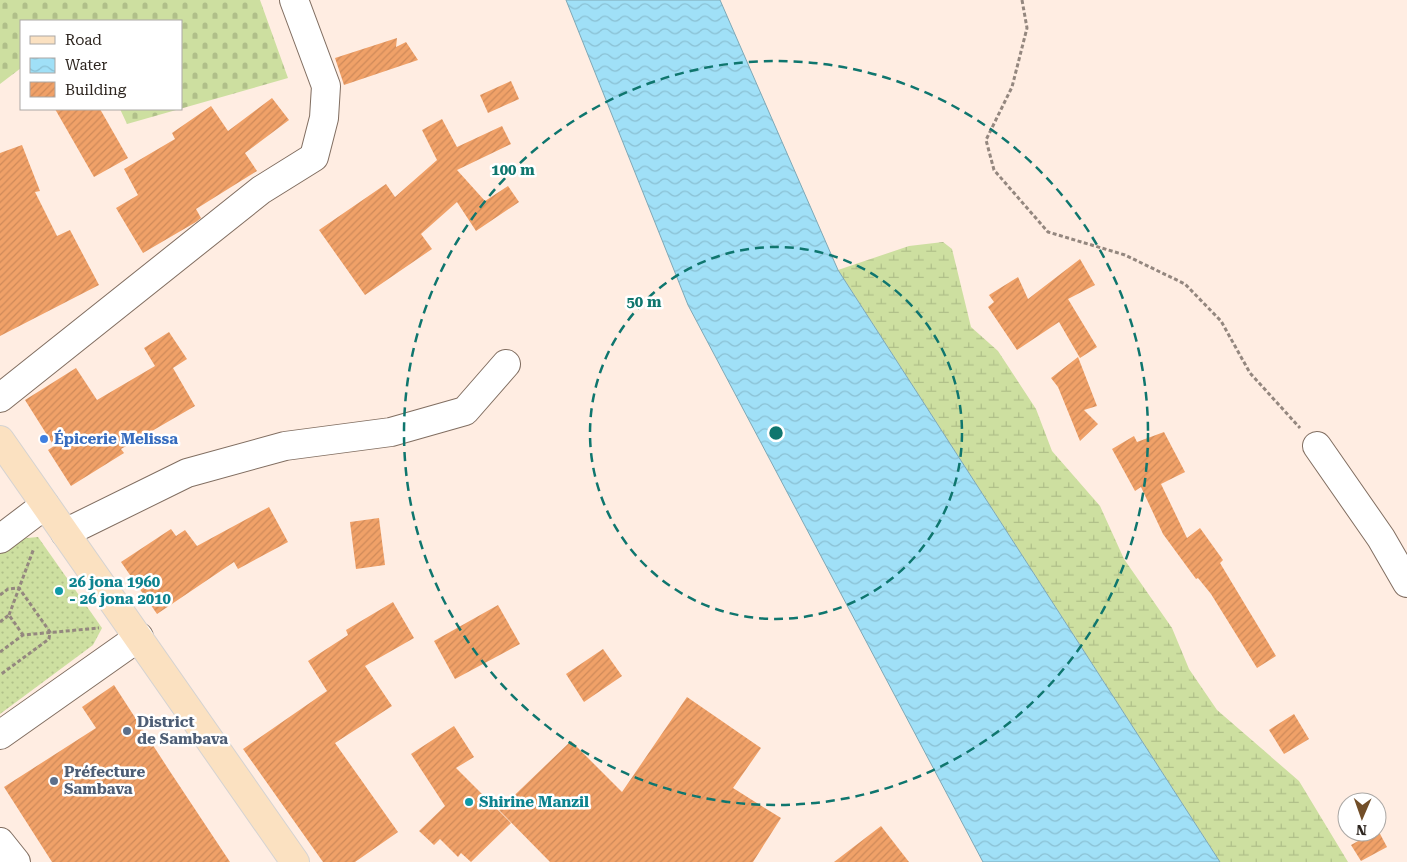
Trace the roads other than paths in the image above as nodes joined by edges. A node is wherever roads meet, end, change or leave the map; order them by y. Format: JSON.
{"nodes":[{"id":1,"x":294,"y":0,"type":"edge"},
{"id":2,"x":506,"y":364,"type":"dead end"},
{"id":3,"x":0,"y":398,"type":"edge"},
{"id":4,"x":0,"y":440,"type":"edge"},
{"id":5,"x":1318,"y":446,"type":"road end"},
{"id":6,"x":47,"y":508,"type":"junction"},
{"id":7,"x":65,"y":533,"type":"junction"},
{"id":8,"x":0,"y":540,"type":"edge"},
{"id":9,"x":1407,"y":583,"type":"edge"},
{"id":10,"x":135,"y":631,"type":"junction"},
{"id":11,"x":0,"y":735,"type":"edge"},
{"id":12,"x":0,"y":842,"type":"edge"},
{"id":13,"x":16,"y":862,"type":"edge"},
{"id":14,"x":294,"y":862,"type":"edge"}],
"edges":[{"from":1,"to":3,"type":"street"},
{"from":2,"to":7,"type":"street"},
{"from":4,"to":6,"type":"main road"},
{"from":5,"to":9,"type":"street"},
{"from":6,"to":7,"type":"main road"},
{"from":6,"to":8,"type":"street"},
{"from":7,"to":10,"type":"main road"},
{"from":10,"to":11,"type":"street"},
{"from":10,"to":14,"type":"main road"},
{"from":12,"to":13,"type":"street"}]}
